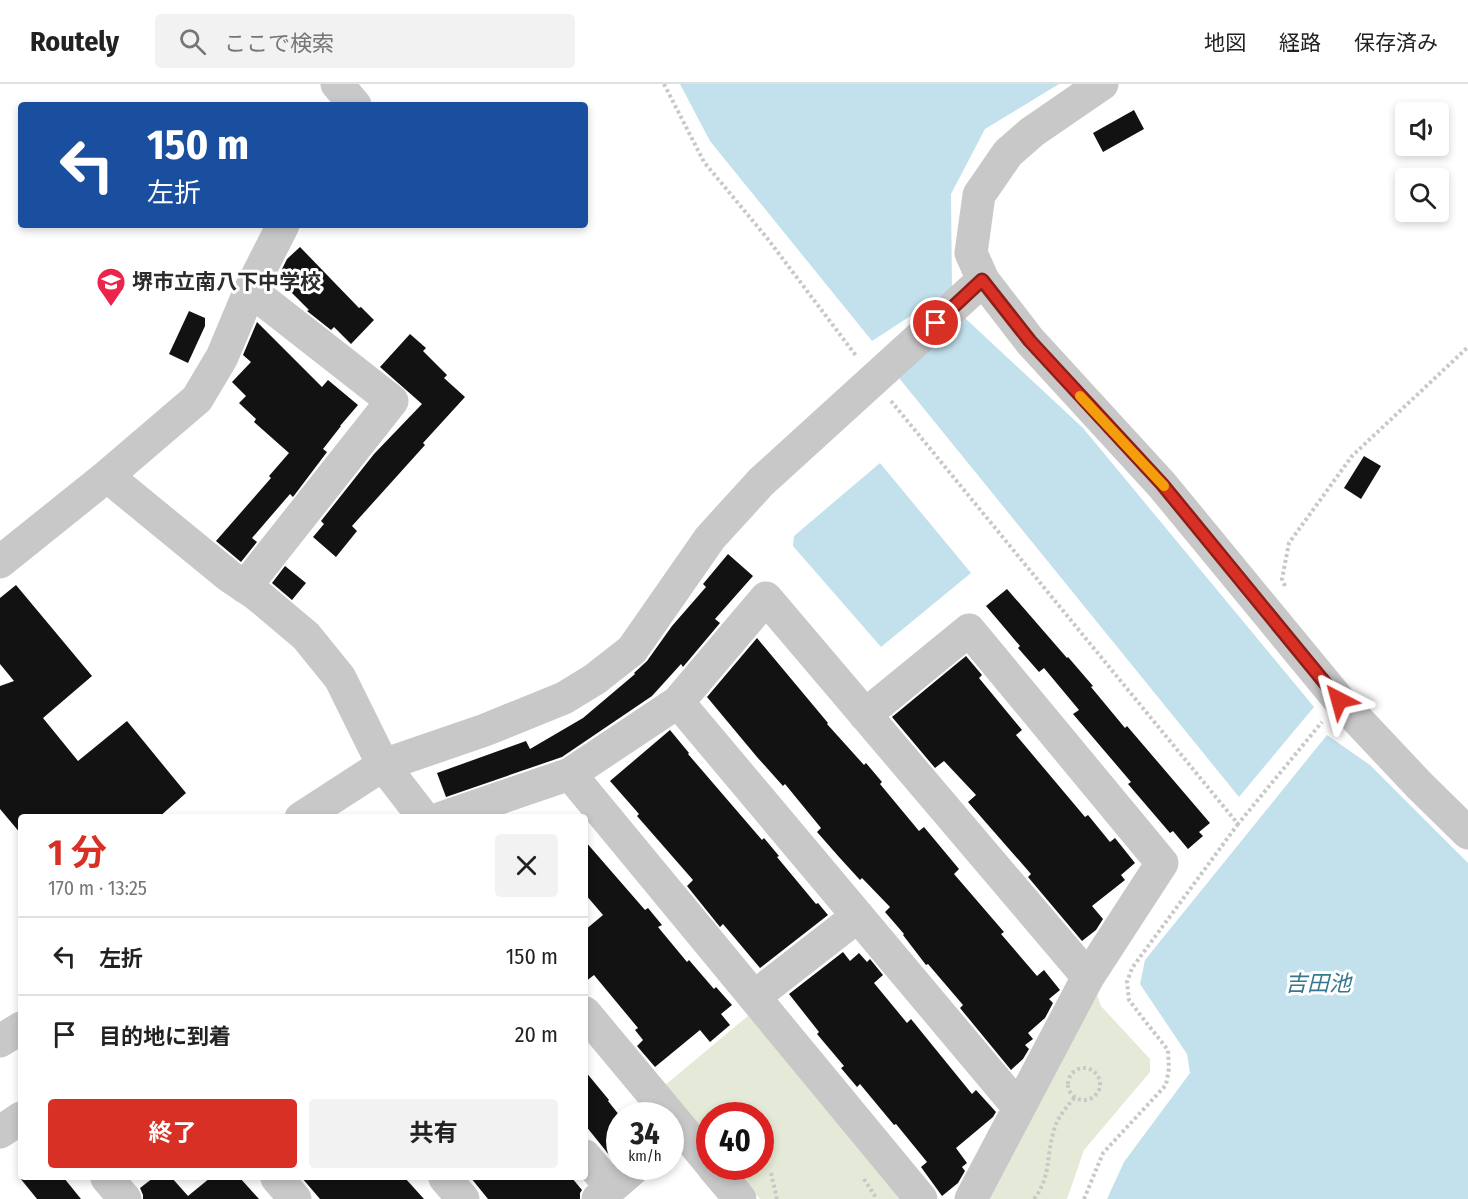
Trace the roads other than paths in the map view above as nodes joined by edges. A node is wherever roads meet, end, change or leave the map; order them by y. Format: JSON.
{"nodes":[{"id":1,"x":337,"y":84,"type":"edge"},
{"id":2,"x":1102,"y":84,"type":"edge"},
{"id":3,"x":352,"y":102,"type":"edge"},
{"id":4,"x":281,"y":228,"type":"edge"},
{"id":5,"x":982,"y":280,"type":"junction"},
{"id":6,"x":250,"y":290,"type":"junction"},
{"id":7,"x":107,"y":476,"type":"junction"},
{"id":8,"x":0,"y":562,"type":"edge"},
{"id":9,"x":245,"y":587,"type":"junction"},
{"id":10,"x":678,"y":702,"type":"junction"},
{"id":11,"x":865,"y":715,"type":"junction"},
{"id":12,"x":383,"y":765,"type":"junction"},
{"id":13,"x":570,"y":774,"type":"junction"},
{"id":14,"x":307,"y":814,"type":"edge"},
{"id":15,"x":421,"y":814,"type":"edge"},
{"id":16,"x":453,"y":814,"type":"edge"},
{"id":17,"x":1468,"y":833,"type":"edge"},
{"id":18,"x":858,"y":916,"type":"junction"},
{"id":19,"x":1088,"y":977,"type":"junction"},
{"id":20,"x":754,"y":998,"type":"junction"},
{"id":21,"x":588,"y":1017,"type":"edge"},
{"id":22,"x":18,"y":1030,"type":"edge"},
{"id":23,"x":0,"y":1041,"type":"edge"},
{"id":24,"x":652,"y":1102,"type":"edge"},
{"id":25,"x":1019,"y":1108,"type":"junction"},
{"id":26,"x":18,"y":1120,"type":"edge"},
{"id":27,"x":0,"y":1132,"type":"edge"},
{"id":28,"x":684,"y":1140,"type":"edge"},
{"id":29,"x":696,"y":1150,"type":"edge"},
{"id":30,"x":588,"y":1158,"type":"edge"},
{"id":31,"x":109,"y":1180,"type":"edge"},
{"id":32,"x":279,"y":1180,"type":"edge"},
{"id":33,"x":447,"y":1180,"type":"edge"},
{"id":34,"x":723,"y":1180,"type":"edge"},
{"id":35,"x":615,"y":1184,"type":"edge"},
{"id":36,"x":738,"y":1198,"type":"edge"},
{"id":37,"x":125,"y":1199,"type":"edge"},
{"id":38,"x":295,"y":1199,"type":"edge"},
{"id":39,"x":463,"y":1199,"type":"edge"},
{"id":40,"x":921,"y":1199,"type":"edge"},
{"id":41,"x":971,"y":1199,"type":"edge"}],
"edges":[{"from":1,"to":3,"type":"street"},
{"from":2,"to":5,"type":"street"},
{"from":4,"to":6,"type":"street"},
{"from":5,"to":12,"type":"street"},
{"from":5,"to":17,"type":"street"},
{"from":6,"to":7,"type":"street"},
{"from":6,"to":9,"type":"street"},
{"from":7,"to":8,"type":"street"},
{"from":7,"to":9,"type":"street"},
{"from":9,"to":12,"type":"street"},
{"from":10,"to":11,"type":"street"},
{"from":10,"to":13,"type":"street"},
{"from":10,"to":18,"type":"street"},
{"from":11,"to":19,"type":"street"},
{"from":11,"to":19,"type":"street"},
{"from":12,"to":14,"type":"street"},
{"from":12,"to":15,"type":"street"},
{"from":13,"to":16,"type":"street"},
{"from":13,"to":20,"type":"street"},
{"from":18,"to":20,"type":"street"},
{"from":18,"to":25,"type":"street"},
{"from":19,"to":25,"type":"street"},
{"from":20,"to":40,"type":"street"},
{"from":21,"to":24,"type":"street"},
{"from":22,"to":23,"type":"street"},
{"from":25,"to":41,"type":"street"},
{"from":26,"to":27,"type":"street"},
{"from":28,"to":29,"type":"street"},
{"from":30,"to":35,"type":"street"},
{"from":31,"to":37,"type":"street"},
{"from":32,"to":38,"type":"street"},
{"from":33,"to":39,"type":"street"},
{"from":34,"to":36,"type":"street"}]}
